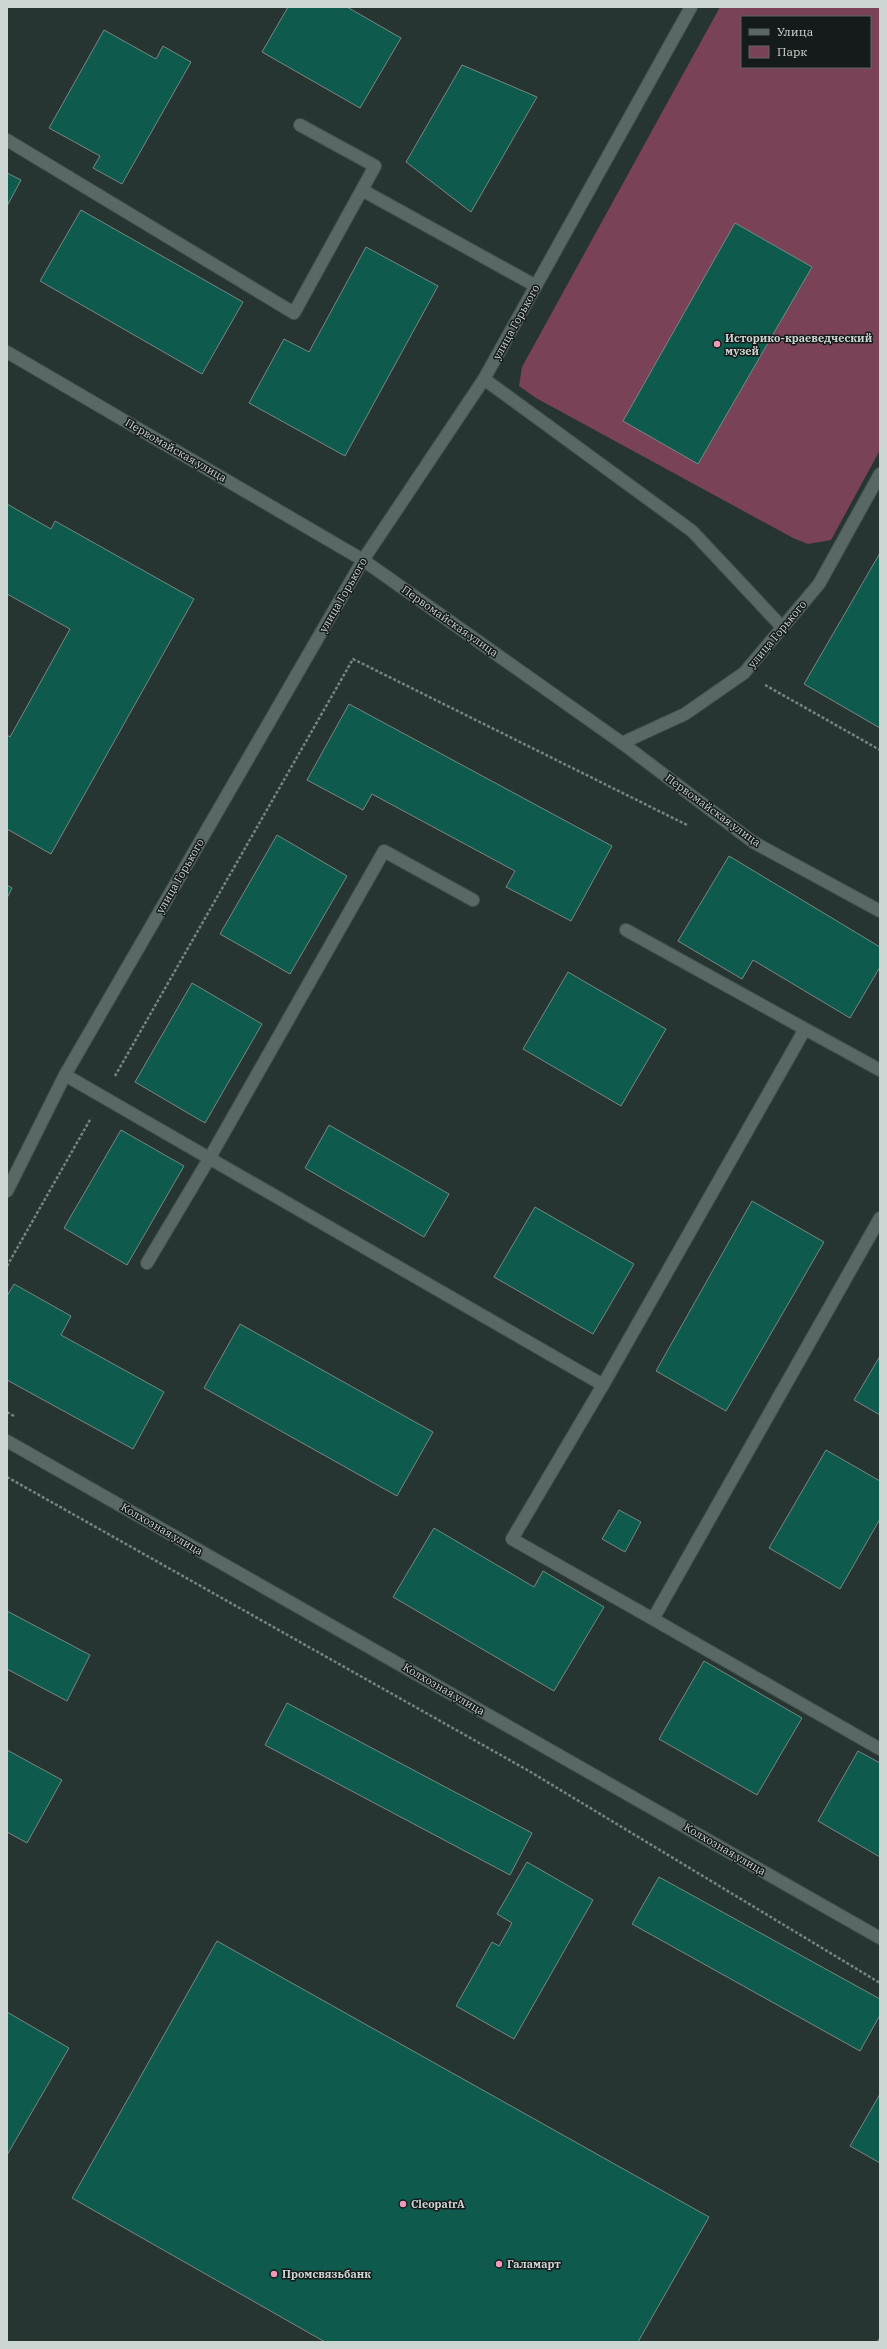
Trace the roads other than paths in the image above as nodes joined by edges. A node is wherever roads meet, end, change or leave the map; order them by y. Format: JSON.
{"nodes":[{"id":1,"x":691,"y":7,"type":"edge"},
{"id":2,"x":300,"y":125,"type":"dead end"},
{"id":3,"x":7,"y":140,"type":"edge"},
{"id":4,"x":362,"y":190,"type":"junction"},
{"id":5,"x":536,"y":286,"type":"junction"},
{"id":6,"x":7,"y":352,"type":"edge"},
{"id":7,"x":484,"y":379,"type":"junction"},
{"id":8,"x":880,"y":476,"type":"edge"},
{"id":9,"x":363,"y":560,"type":"junction"},
{"id":10,"x":782,"y":627,"type":"junction"},
{"id":11,"x":622,"y":743,"type":"junction"},
{"id":12,"x":473,"y":900,"type":"dead end"},
{"id":13,"x":880,"y":911,"type":"edge"},
{"id":14,"x":626,"y":930,"type":"dead end"},
{"id":15,"x":805,"y":1029,"type":"junction"},
{"id":16,"x":880,"y":1070,"type":"edge"},
{"id":17,"x":65,"y":1075,"type":"junction"},
{"id":18,"x":209,"y":1159,"type":"junction"},
{"id":19,"x":7,"y":1191,"type":"edge"},
{"id":20,"x":880,"y":1218,"type":"edge"},
{"id":21,"x":147,"y":1263,"type":"dead end"},
{"id":22,"x":603,"y":1385,"type":"junction"},
{"id":23,"x":7,"y":1441,"type":"edge"},
{"id":24,"x":653,"y":1619,"type":"junction"},
{"id":25,"x":880,"y":1749,"type":"edge"},
{"id":26,"x":880,"y":1938,"type":"edge"}],
"edges":[{"from":1,"to":5,"type":"street","name":"улица Горького"},
{"from":2,"to":4,"type":"street"},
{"from":3,"to":4,"type":"street"},
{"from":4,"to":5,"type":"street"},
{"from":5,"to":7,"type":"street","name":"улица Горького"},
{"from":6,"to":9,"type":"street","name":"Первомайская улица"},
{"from":7,"to":9,"type":"street","name":"улица Горького"},
{"from":7,"to":10,"type":"street"},
{"from":8,"to":10,"type":"street","name":"улица Горького"},
{"from":9,"to":11,"type":"street","name":"Первомайская улица"},
{"from":9,"to":17,"type":"street","name":"улица Горького"},
{"from":10,"to":11,"type":"street","name":"улица Горького"},
{"from":11,"to":13,"type":"street","name":"Первомайская улица"},
{"from":12,"to":18,"type":"street"},
{"from":14,"to":15,"type":"street"},
{"from":15,"to":16,"type":"street"},
{"from":15,"to":22,"type":"street"},
{"from":17,"to":18,"type":"street"},
{"from":17,"to":19,"type":"street","name":"улица Горького"},
{"from":18,"to":21,"type":"street"},
{"from":18,"to":22,"type":"street"},
{"from":20,"to":24,"type":"street"},
{"from":22,"to":24,"type":"street"},
{"from":23,"to":26,"type":"street","name":"Колхозная улица"},
{"from":24,"to":25,"type":"street"}]}
